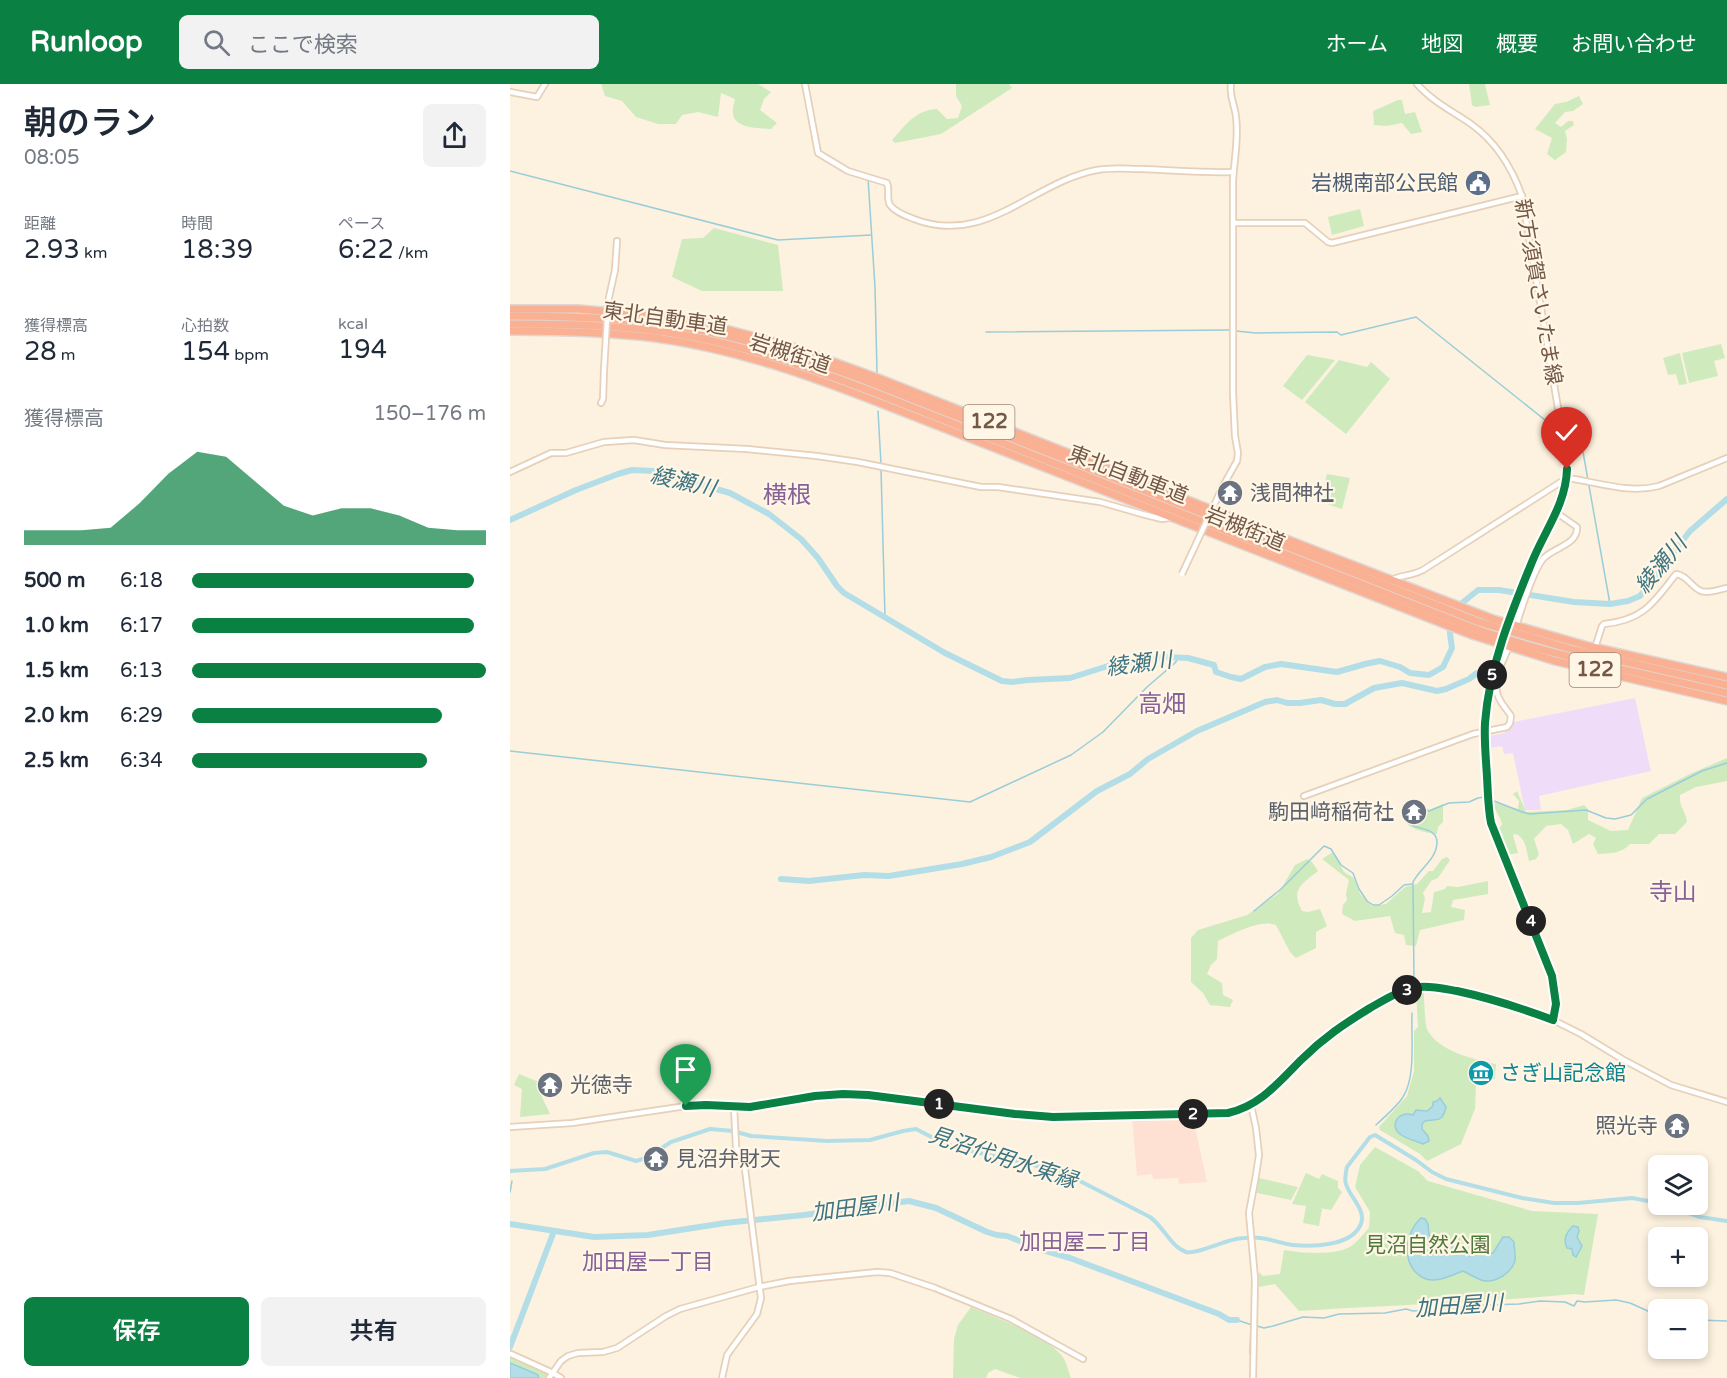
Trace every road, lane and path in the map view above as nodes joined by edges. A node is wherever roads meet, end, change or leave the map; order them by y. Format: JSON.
{"nodes":[{"id":1,"x":545,"y":84,"type":"edge"},
{"id":2,"x":806,"y":84,"type":"edge"},
{"id":3,"x":1231,"y":84,"type":"edge"},
{"id":4,"x":1417,"y":84,"type":"edge"},
{"id":5,"x":510,"y":92,"type":"edge"},
{"id":6,"x":1233,"y":172,"type":"junction"},
{"id":7,"x":1522,"y":196,"type":"junction"},
{"id":8,"x":1233,"y":224,"type":"junction"},
{"id":9,"x":617,"y":242,"type":"dead end"},
{"id":10,"x":510,"y":309,"type":"edge"},
{"id":11,"x":510,"y":316,"type":"edge"},
{"id":12,"x":510,"y":324,"type":"edge"},
{"id":13,"x":510,"y":331,"type":"edge"},
{"id":14,"x":601,"y":404,"type":"dead end"},
{"id":15,"x":1727,"y":458,"type":"edge"},
{"id":16,"x":510,"y":472,"type":"edge"},
{"id":17,"x":1567,"y":478,"type":"junction"},
{"id":18,"x":1557,"y":513,"type":"junction"},
{"id":19,"x":1172,"y":518,"type":"junction"},
{"id":20,"x":1182,"y":574,"type":"dead end"},
{"id":21,"x":1391,"y":580,"type":"junction"},
{"id":22,"x":1727,"y":588,"type":"edge"},
{"id":23,"x":1444,"y":613,"type":"junction"},
{"id":24,"x":1516,"y":626,"type":"junction"},
{"id":25,"x":1509,"y":647,"type":"junction"},
{"id":26,"x":1595,"y":648,"type":"junction"},
{"id":27,"x":1727,"y":677,"type":"edge"},
{"id":28,"x":1727,"y":685,"type":"edge"},
{"id":29,"x":1727,"y":693,"type":"edge"},
{"id":30,"x":1727,"y":701,"type":"edge"},
{"id":31,"x":1485,"y":731,"type":"junction"},
{"id":32,"x":1305,"y":796,"type":"dead end"},
{"id":33,"x":1553,"y":1020,"type":"junction"},
{"id":34,"x":1727,"y":1102,"type":"edge"},
{"id":35,"x":1251,"y":1106,"type":"junction"},
{"id":36,"x":734,"y":1107,"type":"junction"},
{"id":37,"x":510,"y":1127,"type":"edge"},
{"id":38,"x":759,"y":1287,"type":"junction"},
{"id":39,"x":511,"y":1354,"type":"edge"},
{"id":40,"x":1083,"y":1359,"type":"dead end"},
{"id":41,"x":553,"y":1372,"type":"junction"},
{"id":42,"x":549,"y":1378,"type":"edge"},
{"id":43,"x":561,"y":1378,"type":"edge"},
{"id":44,"x":722,"y":1378,"type":"edge"},
{"id":45,"x":1253,"y":1378,"type":"edge"}],
"edges":[{"from":1,"to":5,"type":"street"},
{"from":2,"to":6,"type":"street"},
{"from":3,"to":6,"type":"street"},
{"from":4,"to":7,"type":"street","name":"新方須賀さいたま線"},
{"from":6,"to":8,"type":"street"},
{"from":7,"to":8,"type":"street"},
{"from":7,"to":17,"type":"street","name":"新方須賀さいたま線"},
{"from":8,"to":20,"type":"street","bridge":true},
{"from":9,"to":14,"type":"street","bridge":true},
{"from":10,"to":21,"type":"highway","name":"岩槻街道","number":"122"},
{"from":11,"to":23,"type":"highway","name":"東北自動車道"},
{"from":12,"to":23,"type":"highway","name":"東北自動車道"},
{"from":13,"to":19,"type":"highway","name":"岩槻街道","number":"122"},
{"from":15,"to":17,"type":"street"},
{"from":16,"to":19,"type":"street"},
{"from":17,"to":18,"type":"street","name":"新方須賀さいたま線"},
{"from":17,"to":21,"type":"street"},
{"from":18,"to":24,"type":"street"},
{"from":18,"to":31,"type":"street","name":"新方須賀さいたま線","bridge":true},
{"from":19,"to":23,"type":"highway","name":"岩槻街道","number":"122"},
{"from":21,"to":23,"type":"highway","name":"岩槻街道","number":"122"},
{"from":22,"to":26,"type":"street"},
{"from":23,"to":24,"type":"highway","name":"岩槻街道","number":"122"},
{"from":23,"to":25,"type":"highway","name":"岩槻街道","number":"122"},
{"from":23,"to":28,"type":"highway","name":"東北自動車道"},
{"from":23,"to":29,"type":"highway","name":"東北自動車道"},
{"from":24,"to":26,"type":"highway","name":"岩槻街道","number":"122"},
{"from":25,"to":30,"type":"highway","name":"岩槻街道","number":"122"},
{"from":25,"to":31,"type":"street"},
{"from":26,"to":27,"type":"highway","name":"岩槻街道","number":"122"},
{"from":31,"to":32,"type":"street"},
{"from":31,"to":33,"type":"street","name":"新方須賀さいたま線"},
{"from":33,"to":34,"type":"street"},
{"from":33,"to":35,"type":"street"},
{"from":35,"to":36,"type":"street"},
{"from":35,"to":45,"type":"street"},
{"from":36,"to":37,"type":"street"},
{"from":36,"to":38,"type":"street"},
{"from":38,"to":40,"type":"street"},
{"from":38,"to":41,"type":"street"},
{"from":38,"to":44,"type":"street"},
{"from":39,"to":41,"type":"street"},
{"from":41,"to":42,"type":"street"},
{"from":41,"to":43,"type":"street"}]}
